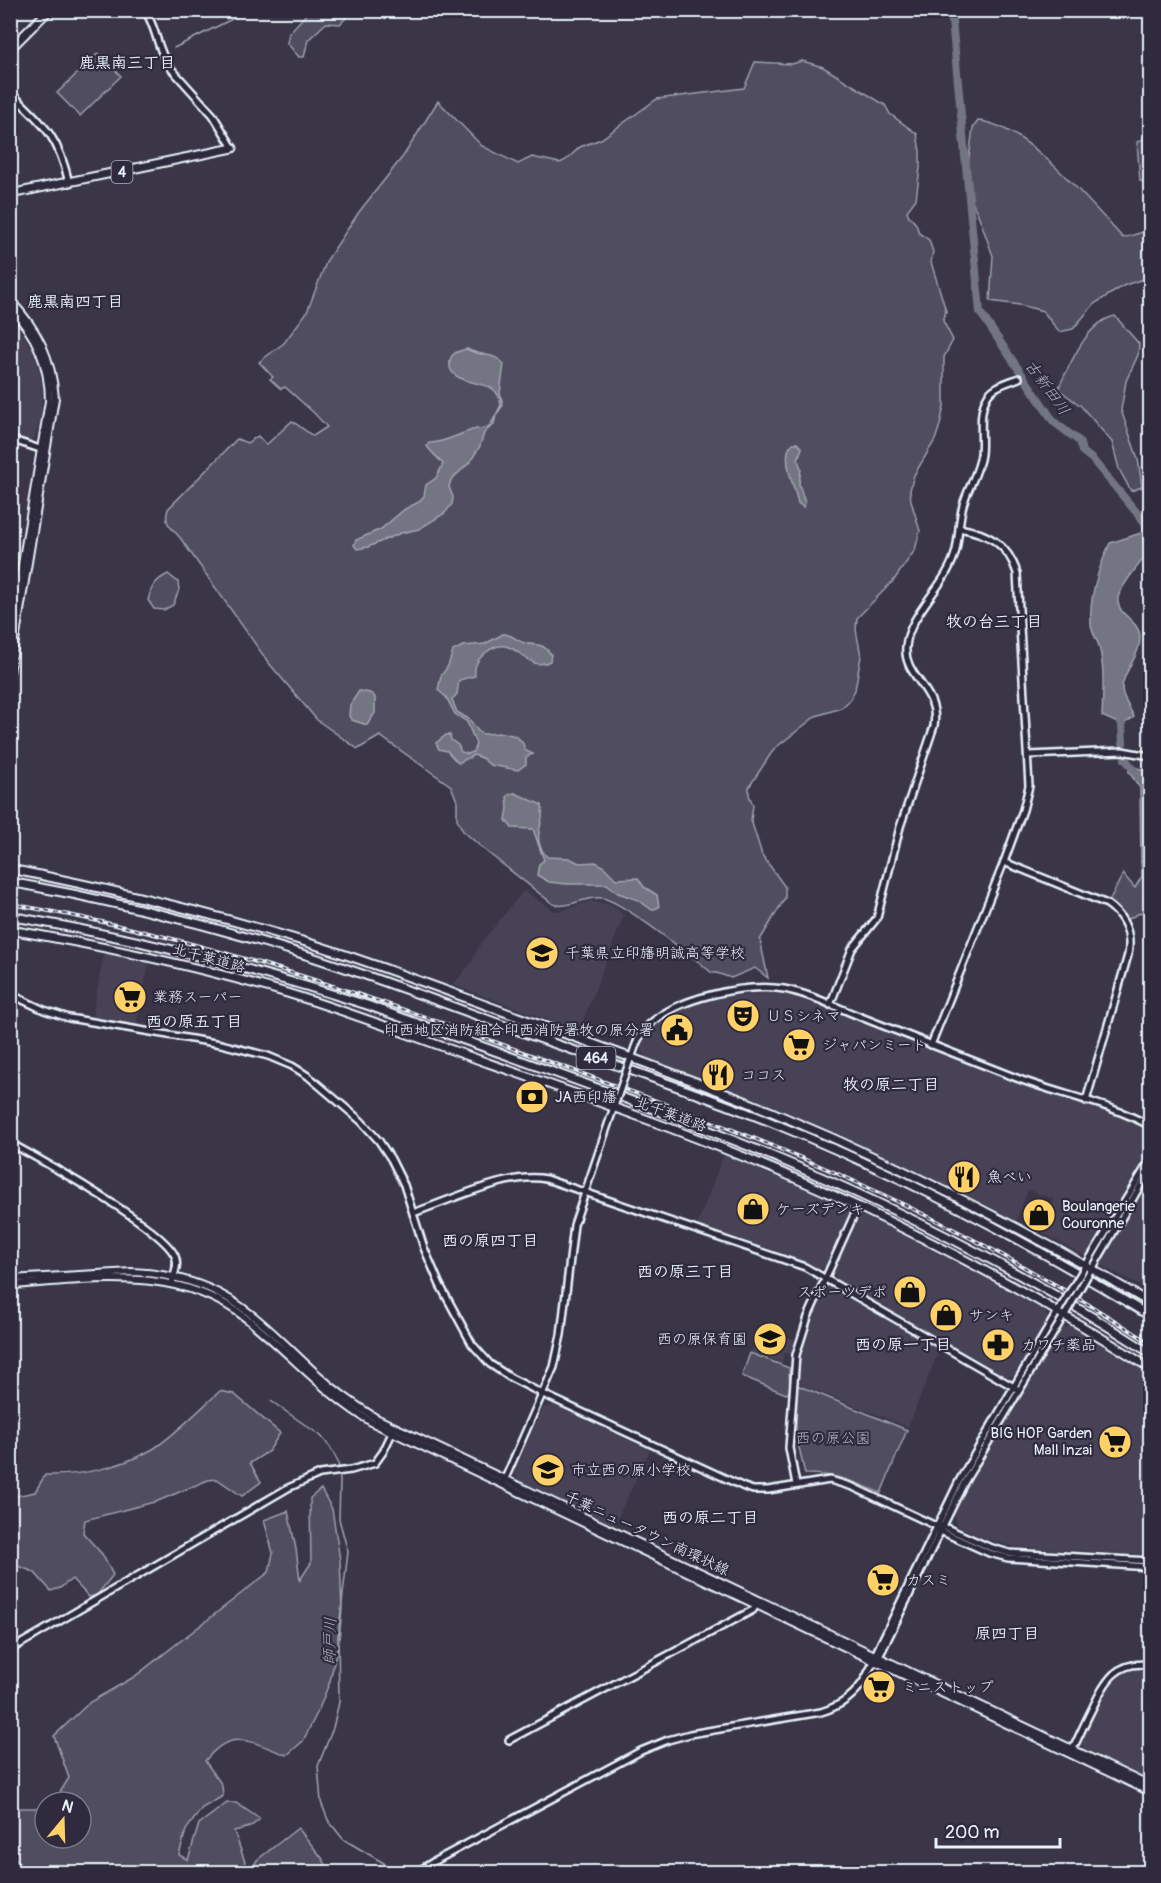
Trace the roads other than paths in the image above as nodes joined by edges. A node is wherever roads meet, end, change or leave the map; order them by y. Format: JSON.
{"nodes":[{"id":1,"x":49,"y":10,"type":"edge"},
{"id":2,"x":144,"y":10,"type":"edge"},
{"id":3,"x":10,"y":50,"type":"edge"},
{"id":4,"x":10,"y":92,"type":"edge"},
{"id":5,"x":232,"y":148,"type":"joint"},
{"id":6,"x":69,"y":183,"type":"junction"},
{"id":7,"x":10,"y":194,"type":"edge"},
{"id":8,"x":10,"y":300,"type":"edge"},
{"id":9,"x":10,"y":308,"type":"edge"},
{"id":10,"x":1019,"y":378,"type":"dead end"},
{"id":11,"x":10,"y":439,"type":"edge"},
{"id":12,"x":45,"y":451,"type":"junction"},
{"id":13,"x":959,"y":528,"type":"junction"},
{"id":14,"x":10,"y":637,"type":"edge"},
{"id":15,"x":10,"y":672,"type":"edge"},
{"id":16,"x":1029,"y":755,"type":"junction"},
{"id":17,"x":1150,"y":756,"type":"edge"},
{"id":18,"x":1004,"y":862,"type":"junction"},
{"id":19,"x":10,"y":869,"type":"edge"},
{"id":20,"x":10,"y":882,"type":"edge"},
{"id":21,"x":10,"y":916,"type":"edge"},
{"id":22,"x":10,"y":930,"type":"edge"},
{"id":23,"x":10,"y":993,"type":"edge"},
{"id":24,"x":830,"y":1005,"type":"junction"},
{"id":25,"x":931,"y":1045,"type":"junction"},
{"id":26,"x":631,"y":1059,"type":"junction"},
{"id":27,"x":1086,"y":1101,"type":"junction"},
{"id":28,"x":615,"y":1106,"type":"junction"},
{"id":29,"x":1150,"y":1126,"type":"edge"},
{"id":30,"x":10,"y":1143,"type":"edge"},
{"id":31,"x":1150,"y":1160,"type":"edge"},
{"id":32,"x":1150,"y":1169,"type":"edge"},
{"id":33,"x":584,"y":1192,"type":"junction"},
{"id":34,"x":858,"y":1206,"type":"junction"},
{"id":35,"x":413,"y":1213,"type":"junction"},
{"id":36,"x":1088,"y":1268,"type":"junction"},
{"id":37,"x":826,"y":1277,"type":"junction"},
{"id":38,"x":10,"y":1279,"type":"edge"},
{"id":39,"x":173,"y":1280,"type":"junction"},
{"id":40,"x":10,"y":1285,"type":"edge"},
{"id":41,"x":1150,"y":1303,"type":"edge"},
{"id":42,"x":1062,"y":1312,"type":"junction"},
{"id":43,"x":1150,"y":1316,"type":"edge"},
{"id":44,"x":1150,"y":1353,"type":"edge"},
{"id":45,"x":1150,"y":1368,"type":"edge"},
{"id":46,"x":1017,"y":1389,"type":"junction"},
{"id":47,"x":543,"y":1394,"type":"junction"},
{"id":48,"x":393,"y":1430,"type":"junction"},
{"id":49,"x":503,"y":1482,"type":"junction"},
{"id":50,"x":796,"y":1484,"type":"junction"},
{"id":51,"x":939,"y":1528,"type":"junction"},
{"id":52,"x":1150,"y":1562,"type":"edge"},
{"id":53,"x":1150,"y":1567,"type":"edge"},
{"id":54,"x":756,"y":1605,"type":"junction"},
{"id":55,"x":10,"y":1650,"type":"edge"},
{"id":56,"x":875,"y":1657,"type":"junction"},
{"id":57,"x":1150,"y":1665,"type":"edge"},
{"id":58,"x":509,"y":1740,"type":"dead end"},
{"id":59,"x":1072,"y":1752,"type":"junction"},
{"id":60,"x":1150,"y":1786,"type":"edge"},
{"id":61,"x":1150,"y":1792,"type":"edge"},
{"id":62,"x":417,"y":1872,"type":"edge"}],
"edges":[{"from":1,"to":3,"type":"main road"},
{"from":2,"to":5,"type":"street"},
{"from":4,"to":6,"type":"street"},
{"from":5,"to":6,"type":"main road","number":"4"},
{"from":6,"to":7,"type":"main road","number":"4"},
{"from":8,"to":12,"type":"main road"},
{"from":9,"to":12,"type":"main road"},
{"from":10,"to":13,"type":"street"},
{"from":11,"to":12,"type":"street"},
{"from":12,"to":14,"type":"main road"},
{"from":12,"to":15,"type":"main road"},
{"from":13,"to":16,"type":"street"},
{"from":13,"to":24,"type":"street"},
{"from":16,"to":17,"type":"street"},
{"from":16,"to":18,"type":"street"},
{"from":18,"to":25,"type":"street"},
{"from":18,"to":27,"type":"street"},
{"from":19,"to":26,"type":"main road","number":"464"},
{"from":20,"to":43,"type":"main road","name":"北千葉道路","number":"464"},
{"from":21,"to":44,"type":"main road","name":"北千葉道路","number":"464"},
{"from":22,"to":28,"type":"main road","name":"北千葉道路"},
{"from":23,"to":35,"type":"street"},
{"from":24,"to":25,"type":"street"},
{"from":24,"to":26,"type":"street"},
{"from":25,"to":27,"type":"street"},
{"from":26,"to":28,"type":"street","bridge":true},
{"from":26,"to":36,"type":"main road","number":"464"},
{"from":27,"to":29,"type":"street"},
{"from":28,"to":33,"type":"street"},
{"from":28,"to":34,"type":"main road","name":"北千葉道路"},
{"from":30,"to":39,"type":"street"},
{"from":31,"to":36,"type":"street"},
{"from":32,"to":36,"type":"street"},
{"from":33,"to":35,"type":"street"},
{"from":33,"to":37,"type":"street"},
{"from":33,"to":47,"type":"street"},
{"from":34,"to":37,"type":"street"},
{"from":34,"to":42,"type":"main road","name":"北千葉道路"},
{"from":35,"to":47,"type":"street"},
{"from":36,"to":41,"type":"main road","number":"464"},
{"from":36,"to":42,"type":"street","bridge":true},
{"from":37,"to":46,"type":"street"},
{"from":37,"to":50,"type":"street"},
{"from":38,"to":39,"type":"main road","name":"千葉ニュータウン南環状線"},
{"from":39,"to":40,"type":"main road","name":"千葉ニュータウン南環状線"},
{"from":39,"to":48,"type":"main road","name":"千葉ニュータウン南環状線"},
{"from":42,"to":45,"type":"main road","name":"北千葉道路"},
{"from":42,"to":46,"type":"street"},
{"from":46,"to":51,"type":"street"},
{"from":47,"to":49,"type":"street"},
{"from":47,"to":50,"type":"street"},
{"from":48,"to":49,"type":"main road","name":"千葉ニュータウン南環状線"},
{"from":48,"to":55,"type":"street"},
{"from":49,"to":54,"type":"main road","name":"千葉ニュータウン南環状線"},
{"from":49,"to":56,"type":"main road","name":"千葉ニュータウン南環状線"},
{"from":50,"to":51,"type":"street"},
{"from":51,"to":52,"type":"street"},
{"from":51,"to":53,"type":"street"},
{"from":51,"to":56,"type":"street"},
{"from":54,"to":56,"type":"main road","name":"千葉ニュータウン南環状線"},
{"from":54,"to":58,"type":"street"},
{"from":56,"to":59,"type":"main road","name":"千葉ニュータウン南環状線"},
{"from":56,"to":62,"type":"street"},
{"from":57,"to":59,"type":"street"},
{"from":59,"to":60,"type":"main road","name":"千葉ニュータウン南環状線"},
{"from":59,"to":61,"type":"main road","name":"千葉ニュータウン南環状線"}]}
